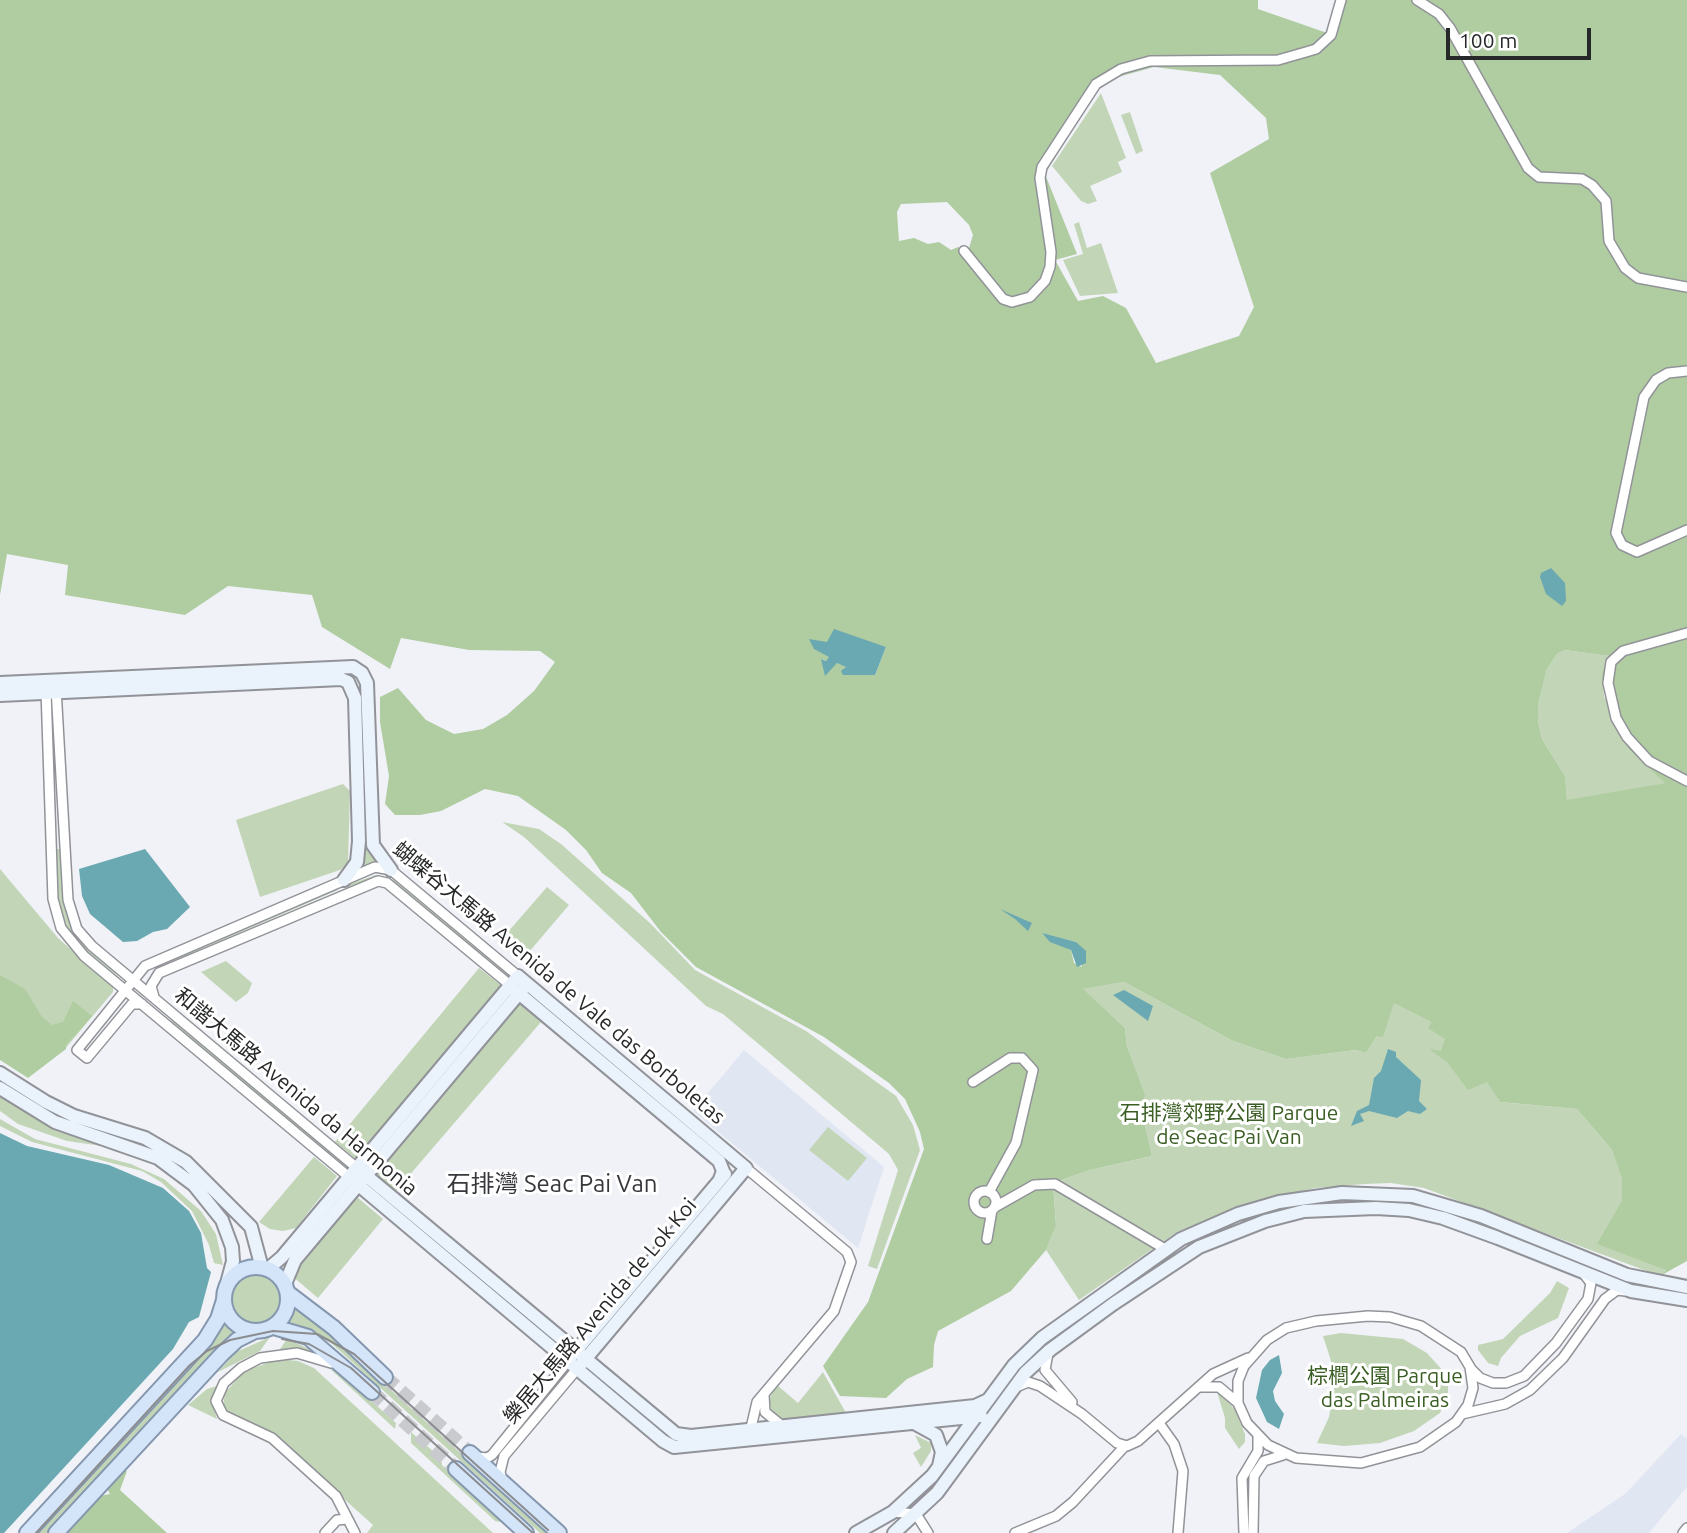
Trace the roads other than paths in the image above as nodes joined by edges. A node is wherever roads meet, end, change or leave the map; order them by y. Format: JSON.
{"nodes":[{"id":1,"x":1341,"y":0,"type":"edge"},
{"id":2,"x":1417,"y":0,"type":"edge"},
{"id":3,"x":964,"y":251,"type":"dead end"},
{"id":4,"x":1687,"y":286,"type":"edge"},
{"id":5,"x":1687,"y":370,"type":"edge"},
{"id":6,"x":1687,"y":530,"type":"edge"},
{"id":7,"x":1687,"y":633,"type":"edge"},
{"id":8,"x":0,"y":683,"type":"edge"},
{"id":9,"x":51,"y":687,"type":"junction"},
{"id":10,"x":0,"y":695,"type":"edge"},
{"id":11,"x":1687,"y":781,"type":"edge"},
{"id":12,"x":391,"y":870,"type":"junction"},
{"id":13,"x":344,"y":880,"type":"junction"},
{"id":14,"x":115,"y":965,"type":"junction"},
{"id":15,"x":145,"y":966,"type":"junction"},
{"id":16,"x":133,"y":981,"type":"junction"},
{"id":17,"x":519,"y":985,"type":"junction"},
{"id":18,"x":126,"y":991,"type":"junction"},
{"id":19,"x":157,"y":1001,"type":"junction"},
{"id":20,"x":142,"y":1004,"type":"junction"},
{"id":21,"x":0,"y":1073,"type":"edge"},
{"id":22,"x":973,"y":1082,"type":"dead end"},
{"id":23,"x":0,"y":1088,"type":"edge"},
{"id":24,"x":741,"y":1164,"type":"junction"},
{"id":25,"x":358,"y":1177,"type":"junction"},
{"id":26,"x":720,"y":1180,"type":"junction"},
{"id":27,"x":989,"y":1192,"type":"junction"},
{"id":28,"x":993,"y":1208,"type":"junction"},
{"id":29,"x":987,"y":1240,"type":"dead end"},
{"id":30,"x":1165,"y":1249,"type":"junction"},
{"id":31,"x":265,"y":1268,"type":"junction"},
{"id":32,"x":1581,"y":1271,"type":"junction"},
{"id":33,"x":1687,"y":1287,"type":"edge"},
{"id":34,"x":286,"y":1288,"type":"junction"},
{"id":35,"x":1631,"y":1292,"type":"junction"},
{"id":36,"x":225,"y":1294,"type":"junction"},
{"id":37,"x":1687,"y":1300,"type":"edge"},
{"id":38,"x":274,"y":1327,"type":"junction"},
{"id":39,"x":253,"y":1332,"type":"junction"},
{"id":40,"x":1050,"y":1350,"type":"junction"},
{"id":41,"x":1252,"y":1355,"type":"junction"},
{"id":42,"x":576,"y":1360,"type":"junction"},
{"id":43,"x":1470,"y":1367,"type":"junction"},
{"id":44,"x":352,"y":1375,"type":"junction"},
{"id":45,"x":386,"y":1377,"type":"tunnel mouth"},
{"id":46,"x":1199,"y":1387,"type":"junction"},
{"id":47,"x":1015,"y":1388,"type":"junction"},
{"id":48,"x":766,"y":1390,"type":"junction"},
{"id":49,"x":372,"y":1392,"type":"tunnel mouth"},
{"id":50,"x":988,"y":1400,"type":"junction"},
{"id":51,"x":1238,"y":1403,"type":"junction"},
{"id":52,"x":959,"y":1407,"type":"junction"},
{"id":53,"x":999,"y":1409,"type":"junction"},
{"id":54,"x":1082,"y":1414,"type":"junction"},
{"id":55,"x":1462,"y":1414,"type":"junction"},
{"id":56,"x":976,"y":1417,"type":"junction"},
{"id":57,"x":1159,"y":1423,"type":"junction"},
{"id":58,"x":912,"y":1424,"type":"junction"},
{"id":59,"x":788,"y":1425,"type":"junction"},
{"id":60,"x":750,"y":1435,"type":"junction"},
{"id":61,"x":1258,"y":1437,"type":"junction"},
{"id":62,"x":978,"y":1439,"type":"junction"},
{"id":63,"x":1125,"y":1446,"type":"junction"},
{"id":64,"x":473,"y":1455,"type":"joint"},
{"id":65,"x":1285,"y":1455,"type":"junction"},
{"id":66,"x":456,"y":1469,"type":"tunnel mouth"},
{"id":67,"x":938,"y":1469,"type":"junction"},
{"id":68,"x":506,"y":1485,"type":"junction"},
{"id":69,"x":893,"y":1512,"type":"junction"},
{"id":70,"x":916,"y":1514,"type":"junction"},
{"id":71,"x":347,"y":1519,"type":"junction"},
{"id":72,"x":1687,"y":1528,"type":"edge"},
{"id":73,"x":27,"y":1533,"type":"edge"},
{"id":74,"x":56,"y":1533,"type":"edge"},
{"id":75,"x":325,"y":1533,"type":"edge"},
{"id":76,"x":355,"y":1533,"type":"edge"},
{"id":77,"x":526,"y":1533,"type":"edge"},
{"id":78,"x":559,"y":1533,"type":"edge"},
{"id":79,"x":856,"y":1533,"type":"edge"},
{"id":80,"x":894,"y":1533,"type":"edge"},
{"id":81,"x":928,"y":1533,"type":"edge"},
{"id":82,"x":1015,"y":1533,"type":"edge"},
{"id":83,"x":1178,"y":1533,"type":"edge"},
{"id":84,"x":1244,"y":1533,"type":"edge"},
{"id":85,"x":1253,"y":1533,"type":"edge"},
{"id":86,"x":1683,"y":1533,"type":"edge"}],
"edges":[{"from":1,"to":3,"type":"street"},
{"from":2,"to":4,"type":"street"},
{"from":5,"to":6,"type":"street"},
{"from":7,"to":11,"type":"street"},
{"from":8,"to":9,"type":"street","name":"蝴蝶谷大馬路 Avenida de Vale das Borboletas"},
{"from":9,"to":10,"type":"street","name":"蝴蝶谷大馬路 Avenida de Vale das Borboletas"},
{"from":9,"to":12,"type":"street","name":"蝴蝶谷大馬路 Avenida de Vale das Borboletas"},
{"from":9,"to":13,"type":"street","name":"蝴蝶谷大馬路 Avenida de Vale das Borboletas"},
{"from":9,"to":14,"type":"street","name":"和諧大馬路 Avenida da Harmonia"},
{"from":9,"to":18,"type":"street","name":"和諧大馬路 Avenida da Harmonia"},
{"from":12,"to":13,"type":"street","name":"和諧大馬路 Avenida da Harmonia"},
{"from":12,"to":17,"type":"street","name":"蝴蝶谷大馬路 Avenida de Vale das Borboletas"},
{"from":13,"to":15,"type":"street","name":"和諧大馬路 Avenida da Harmonia"},
{"from":14,"to":15,"type":"street"},
{"from":14,"to":16,"type":"street","name":"和諧大馬路 Avenida da Harmonia"},
{"from":15,"to":16,"type":"street","name":"和諧大馬路 Avenida da Harmonia"},
{"from":16,"to":18,"type":"street","name":"和諧大馬路 Avenida da Harmonia"},
{"from":16,"to":19,"type":"street","name":"和諧大馬路 Avenida da Harmonia"},
{"from":17,"to":19,"type":"street","name":"蝴蝶谷大馬路 Avenida de Vale das Borboletas"},
{"from":17,"to":24,"type":"street","name":"蝴蝶谷大馬路 Avenida de Vale das Borboletas"},
{"from":17,"to":25,"type":"street"},
{"from":17,"to":26,"type":"street","name":"蝴蝶谷大馬路 Avenida de Vale das Borboletas"},
{"from":18,"to":20,"type":"street","name":"和諧大馬路 Avenida da Harmonia"},
{"from":18,"to":20,"type":"street","name":"和諧大馬路 Avenida da Harmonia"},
{"from":19,"to":25,"type":"street","name":"和諧大馬路 Avenida da Harmonia"},
{"from":20,"to":25,"type":"street","name":"和諧大馬路 Avenida da Harmonia"},
{"from":21,"to":31,"type":"street"},
{"from":22,"to":27,"type":"street"},
{"from":23,"to":36,"type":"street"},
{"from":24,"to":26,"type":"street","name":"樂居大馬路 Avenida de Lok Koi"},
{"from":24,"to":42,"type":"street","name":"樂居大馬路 Avenida de Lok Koi"},
{"from":24,"to":48,"type":"street","name":"蝴蝶谷大馬路 Avenida de Vale das Borboletas"},
{"from":25,"to":31,"type":"street"},
{"from":25,"to":34,"type":"street"},
{"from":25,"to":42,"type":"street","name":"和諧大馬路 Avenida da Harmonia"},
{"from":26,"to":42,"type":"street","name":"樂居大馬路 Avenida de Lok Koi"},
{"from":27,"to":28,"type":"street"},
{"from":27,"to":28,"type":"street"},
{"from":28,"to":29,"type":"street"},
{"from":28,"to":30,"type":"street"},
{"from":30,"to":33,"type":"street"},
{"from":30,"to":50,"type":"street"},
{"from":31,"to":34,"type":"main road"},
{"from":31,"to":36,"type":"main road"},
{"from":32,"to":35,"type":"street"},
{"from":32,"to":40,"type":"street"},
{"from":32,"to":43,"type":"street"},
{"from":34,"to":38,"type":"main road"},
{"from":34,"to":45,"type":"main road"},
{"from":35,"to":37,"type":"street"},
{"from":35,"to":55,"type":"street"},
{"from":36,"to":39,"type":"main road"},
{"from":36,"to":73,"type":"main road"},
{"from":38,"to":39,"type":"main road"},
{"from":38,"to":44,"type":"main road"},
{"from":39,"to":74,"type":"main road"},
{"from":40,"to":47,"type":"street"},
{"from":40,"to":54,"type":"street"},
{"from":41,"to":43,"type":"street"},
{"from":41,"to":46,"type":"street"},
{"from":41,"to":51,"type":"street"},
{"from":42,"to":60,"type":"street","name":"和諧大馬路 Avenida da Harmonia"},
{"from":42,"to":64,"type":"street","name":"樂居大馬路 Avenida de Lok Koi"},
{"from":42,"to":68,"type":"street","name":"樂居大馬路 Avenida de Lok Koi"},
{"from":43,"to":55,"type":"street"},
{"from":44,"to":49,"type":"main road"},
{"from":44,"to":71,"type":"street"},
{"from":46,"to":51,"type":"street"},
{"from":46,"to":57,"type":"street"},
{"from":47,"to":53,"type":"street"},
{"from":47,"to":54,"type":"street"},
{"from":48,"to":59,"type":"street"},
{"from":48,"to":60,"type":"street","name":"蝴蝶谷大馬路 Avenida de Vale das Borboletas"},
{"from":50,"to":52,"type":"street","name":"和諧大馬路 Avenida da Harmonia"},
{"from":50,"to":56,"type":"street"},
{"from":51,"to":61,"type":"street"},
{"from":52,"to":56,"type":"street"},
{"from":52,"to":59,"type":"street","name":"和諧大馬路 Avenida da Harmonia"},
{"from":53,"to":56,"type":"street","name":"和諧大馬路 Avenida da Harmonia"},
{"from":53,"to":62,"type":"street"},
{"from":54,"to":63,"type":"street"},
{"from":55,"to":65,"type":"street"},
{"from":56,"to":58,"type":"street","name":"和諧大馬路 Avenida da Harmonia"},
{"from":56,"to":62,"type":"street"},
{"from":56,"to":67,"type":"street"},
{"from":57,"to":63,"type":"street"},
{"from":57,"to":83,"type":"street"},
{"from":58,"to":60,"type":"street","name":"和諧大馬路 Avenida da Harmonia"},
{"from":58,"to":67,"type":"street"},
{"from":59,"to":60,"type":"street","name":"和諧大馬路 Avenida da Harmonia"},
{"from":61,"to":65,"type":"street"},
{"from":61,"to":84,"type":"street"},
{"from":62,"to":70,"type":"street"},
{"from":63,"to":82,"type":"street"},
{"from":64,"to":68,"type":"main road"},
{"from":65,"to":85,"type":"street"},
{"from":66,"to":77,"type":"main road"},
{"from":67,"to":69,"type":"street"},
{"from":68,"to":78,"type":"main road"},
{"from":69,"to":70,"type":"street"},
{"from":69,"to":79,"type":"street"},
{"from":70,"to":80,"type":"street"},
{"from":70,"to":81,"type":"street"},
{"from":71,"to":75,"type":"street"},
{"from":71,"to":76,"type":"street"},
{"from":72,"to":86,"type":"street"}]}
